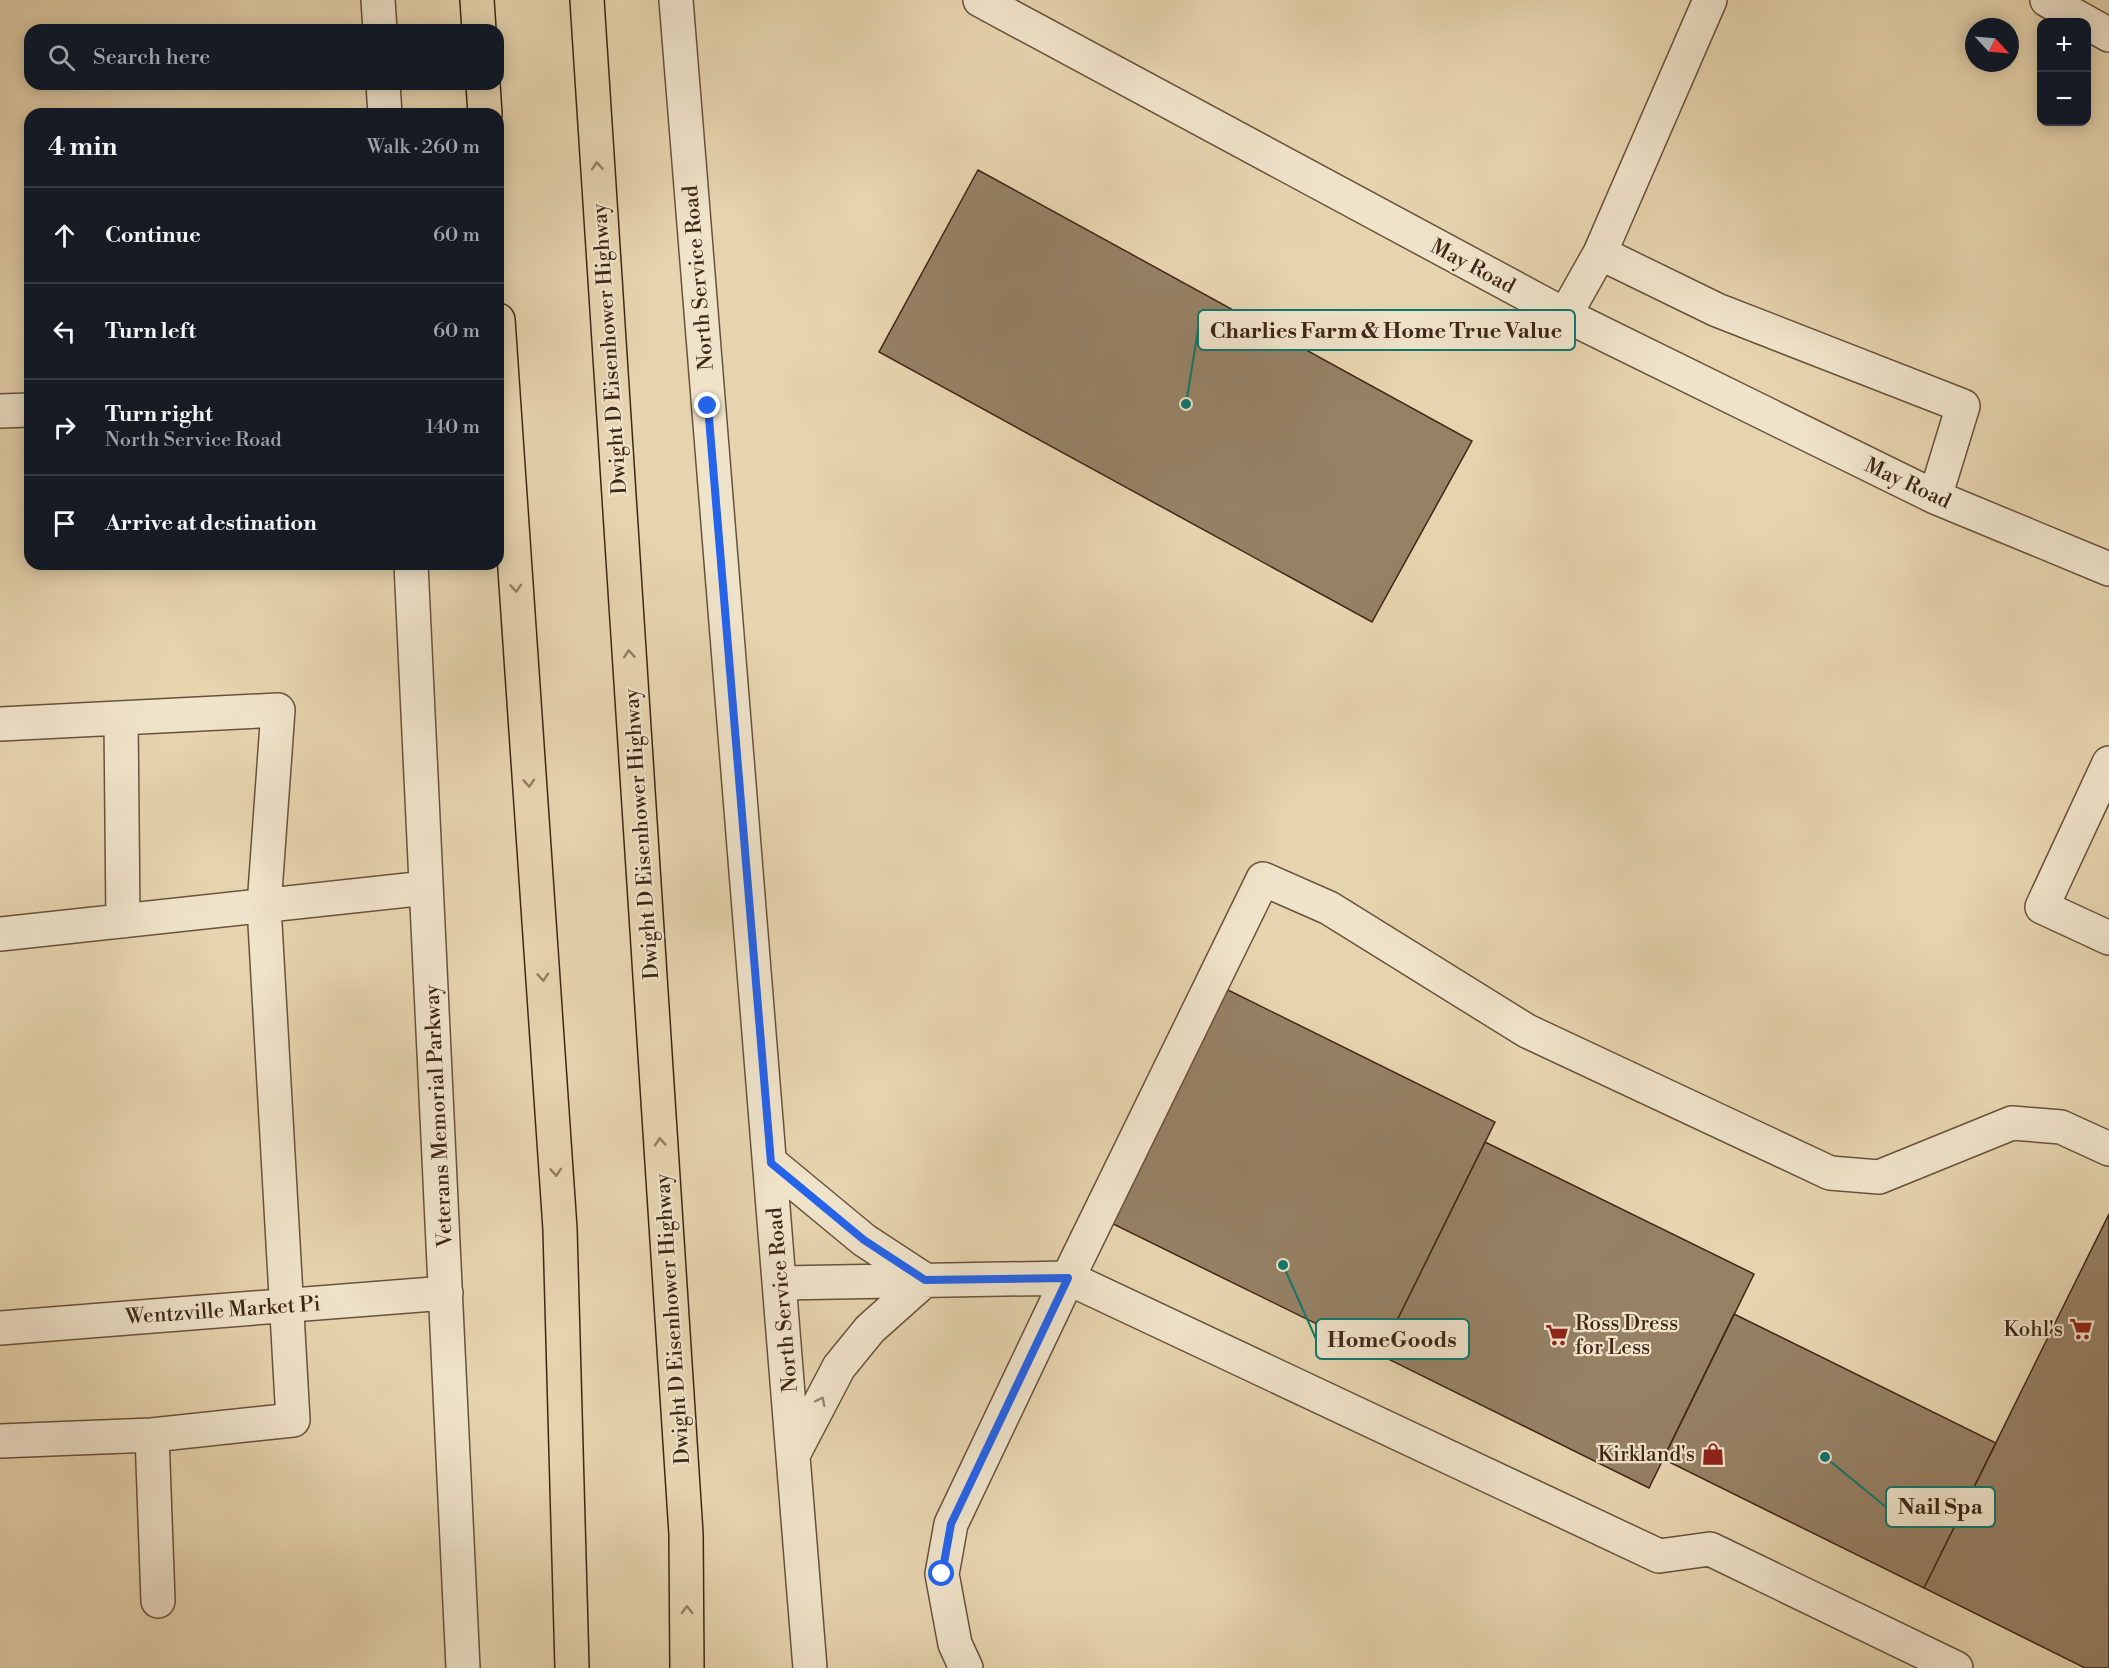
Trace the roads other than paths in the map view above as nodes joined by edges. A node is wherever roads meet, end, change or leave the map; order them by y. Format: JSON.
{"nodes":[{"id":1,"x":378,"y":0,"type":"edge"},
{"id":2,"x":477,"y":0,"type":"edge"},
{"id":3,"x":587,"y":0,"type":"edge"},
{"id":4,"x":676,"y":0,"type":"edge"},
{"id":5,"x":980,"y":0,"type":"edge"},
{"id":6,"x":1710,"y":0,"type":"edge"},
{"id":7,"x":2047,"y":0,"type":"edge"},
{"id":8,"x":380,"y":24,"type":"edge"},
{"id":9,"x":479,"y":24,"type":"edge"},
{"id":10,"x":2109,"y":35,"type":"edge"},
{"id":11,"x":383,"y":90,"type":"edge"},
{"id":12,"x":483,"y":90,"type":"edge"},
{"id":13,"x":385,"y":108,"type":"edge"},
{"id":14,"x":485,"y":108,"type":"edge"},
{"id":15,"x":1600,"y":253,"type":"junction"},
{"id":16,"x":1565,"y":315,"type":"junction"},
{"id":17,"x":504,"y":408,"type":"edge"},
{"id":18,"x":24,"y":410,"type":"edge"},
{"id":19,"x":0,"y":411,"type":"edge"},
{"id":20,"x":1935,"y":497,"type":"junction"},
{"id":21,"x":2109,"y":569,"type":"edge"},
{"id":22,"x":411,"y":570,"type":"edge"},
{"id":23,"x":121,"y":718,"type":"junction"},
{"id":24,"x":0,"y":724,"type":"edge"},
{"id":25,"x":2106,"y":775,"type":"edge"},
{"id":26,"x":426,"y":888,"type":"junction"},
{"id":27,"x":264,"y":906,"type":"junction"},
{"id":28,"x":123,"y":921,"type":"junction"},
{"id":29,"x":0,"y":934,"type":"edge"},
{"id":30,"x":2109,"y":938,"type":"edge"},
{"id":31,"x":2109,"y":1149,"type":"edge"},
{"id":32,"x":771,"y":1163,"type":"junction"},
{"id":33,"x":1068,"y":1278,"type":"junction"},
{"id":34,"x":925,"y":1280,"type":"junction"},
{"id":35,"x":781,"y":1283,"type":"junction"},
{"id":36,"x":446,"y":1293,"type":"junction"},
{"id":37,"x":286,"y":1305,"type":"junction"},
{"id":38,"x":0,"y":1328,"type":"edge"},
{"id":39,"x":152,"y":1435,"type":"junction"},
{"id":40,"x":0,"y":1441,"type":"edge"},
{"id":41,"x":794,"y":1453,"type":"junction"},
{"id":42,"x":158,"y":1601,"type":"dead end"},
{"id":43,"x":463,"y":1668,"type":"edge"},
{"id":44,"x":572,"y":1668,"type":"edge"},
{"id":45,"x":687,"y":1668,"type":"edge"},
{"id":46,"x":810,"y":1668,"type":"edge"},
{"id":47,"x":966,"y":1668,"type":"edge"},
{"id":48,"x":1956,"y":1668,"type":"edge"}],
"edges":[{"from":1,"to":8,"type":"street"},
{"from":2,"to":9,"type":"highway"},
{"from":45,"to":3,"type":"highway","name":"Dwight D Eisenhower Highway","one_way":true},
{"from":4,"to":32,"type":"street","name":"North Service Road"},
{"from":5,"to":16,"type":"street","name":"May Road"},
{"from":6,"to":15,"type":"street"},
{"from":7,"to":10,"type":"street"},
{"from":11,"to":13,"type":"street"},
{"from":12,"to":14,"type":"highway"},
{"from":15,"to":16,"type":"street"},
{"from":15,"to":20,"type":"street"},
{"from":16,"to":20,"type":"street","name":"May Road"},
{"from":17,"to":44,"type":"highway","one_way":true},
{"from":18,"to":19,"type":"street"},
{"from":20,"to":21,"type":"street","name":"May Road"},
{"from":22,"to":26,"type":"street","name":"Veterans Memorial Parkway"},
{"from":23,"to":24,"type":"street"},
{"from":23,"to":27,"type":"street"},
{"from":23,"to":28,"type":"street"},
{"from":25,"to":30,"type":"street"},
{"from":26,"to":27,"type":"street"},
{"from":26,"to":36,"type":"street","name":"Veterans Memorial Parkway"},
{"from":27,"to":28,"type":"street"},
{"from":27,"to":37,"type":"street"},
{"from":28,"to":29,"type":"street"},
{"from":31,"to":33,"type":"street"},
{"from":32,"to":34,"type":"street"},
{"from":32,"to":35,"type":"street","name":"North Service Road"},
{"from":33,"to":34,"type":"street"},
{"from":33,"to":47,"type":"street"},
{"from":33,"to":48,"type":"street"},
{"from":34,"to":35,"type":"street"},
{"from":41,"to":34,"type":"street","one_way":true},
{"from":35,"to":41,"type":"street","name":"North Service Road"},
{"from":36,"to":37,"type":"street","name":"Wentzville Market Pi"},
{"from":36,"to":43,"type":"street","name":"Veterans Memorial Parkway"},
{"from":37,"to":38,"type":"street","name":"Wentzville Market Pi"},
{"from":37,"to":39,"type":"street"},
{"from":39,"to":40,"type":"street"},
{"from":39,"to":42,"type":"street"},
{"from":41,"to":46,"type":"street","name":"North Service Road"}]}
